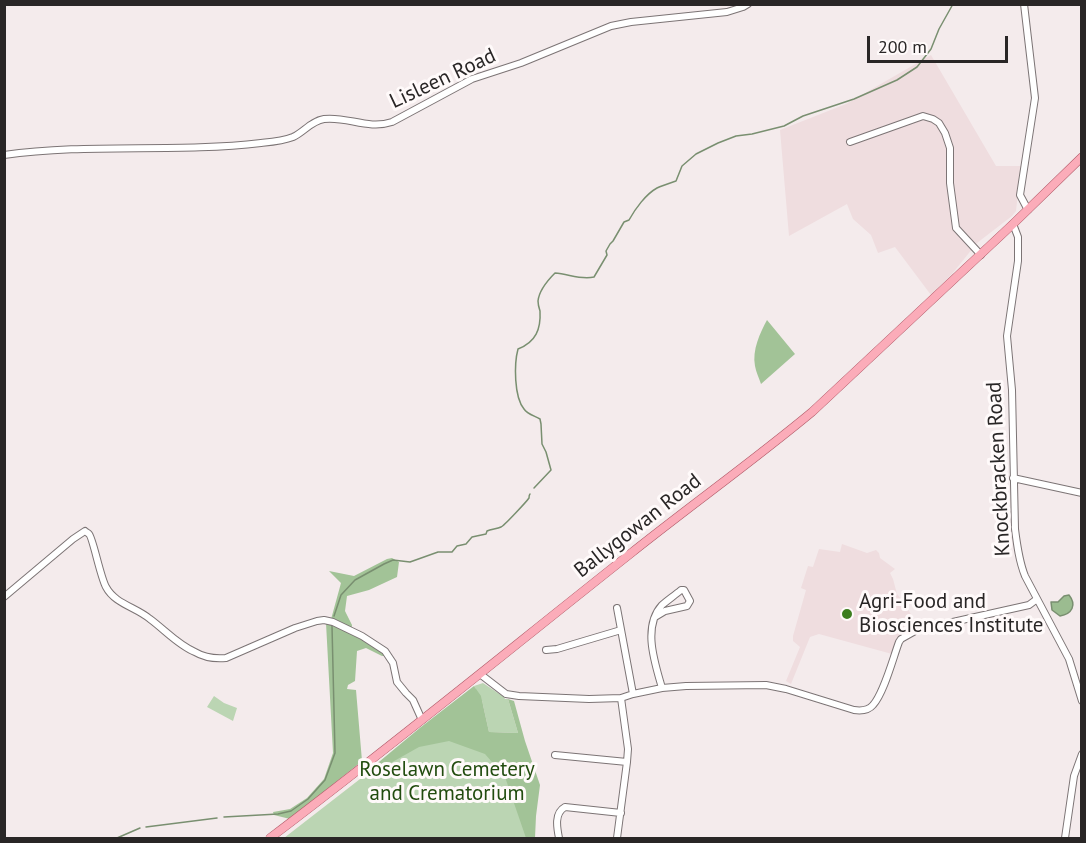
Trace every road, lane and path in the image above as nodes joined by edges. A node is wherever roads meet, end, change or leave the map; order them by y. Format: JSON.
{"nodes":[{"id":1,"x":748,"y":4,"type":"edge"},
{"id":2,"x":1024,"y":4,"type":"edge"},
{"id":3,"x":850,"y":142,"type":"dead end"},
{"id":4,"x":4,"y":155,"type":"edge"},
{"id":5,"x":1082,"y":157,"type":"edge"},
{"id":6,"x":1028,"y":210,"type":"junction"},
{"id":7,"x":1013,"y":224,"type":"junction"},
{"id":8,"x":981,"y":255,"type":"junction"},
{"id":9,"x":1013,"y":478,"type":"junction"},
{"id":10,"x":1082,"y":493,"type":"edge"},
{"id":11,"x":4,"y":597,"type":"edge"},
{"id":12,"x":1037,"y":600,"type":"junction"},
{"id":13,"x":617,"y":608,"type":"dead end"},
{"id":14,"x":655,"y":616,"type":"junction"},
{"id":15,"x":621,"y":630,"type":"junction"},
{"id":16,"x":546,"y":650,"type":"dead end"},
{"id":17,"x":480,"y":674,"type":"junction"},
{"id":18,"x":662,"y":688,"type":"junction"},
{"id":19,"x":633,"y":694,"type":"junction"},
{"id":20,"x":621,"y":698,"type":"junction"},
{"id":21,"x":1082,"y":701,"type":"edge"},
{"id":22,"x":422,"y":720,"type":"junction"},
{"id":23,"x":1082,"y":754,"type":"edge"},
{"id":24,"x":555,"y":755,"type":"dead end"},
{"id":25,"x":627,"y":762,"type":"junction"},
{"id":26,"x":621,"y":813,"type":"junction"},
{"id":27,"x":270,"y":838,"type":"edge"},
{"id":28,"x":559,"y":838,"type":"edge"},
{"id":29,"x":617,"y":838,"type":"edge"},
{"id":30,"x":1065,"y":838,"type":"edge"}],
"edges":[{"from":1,"to":4,"type":"street","name":"Lisleen Road"},
{"from":2,"to":6,"type":"street"},
{"from":3,"to":8,"type":"street"},
{"from":5,"to":6,"type":"main road","name":"Ballygowan Road"},
{"from":6,"to":7,"type":"main road","name":"Ballygowan Road"},
{"from":7,"to":8,"type":"main road","name":"Ballygowan Road"},
{"from":7,"to":9,"type":"street","name":"Knockbracken Road"},
{"from":8,"to":17,"type":"main road","name":"Ballygowan Road"},
{"from":9,"to":10,"type":"street"},
{"from":9,"to":12,"type":"street","name":"Knockbracken Road"},
{"from":11,"to":22,"type":"street"},
{"from":12,"to":18,"type":"street"},
{"from":12,"to":21,"type":"street","name":"Knockbracken Road"},
{"from":13,"to":15,"type":"street"},
{"from":14,"to":14,"type":"street"},
{"from":14,"to":18,"type":"street"},
{"from":15,"to":16,"type":"street"},
{"from":15,"to":19,"type":"street"},
{"from":17,"to":20,"type":"street"},
{"from":17,"to":22,"type":"main road","name":"Ballygowan Road"},
{"from":18,"to":19,"type":"street"},
{"from":19,"to":20,"type":"street"},
{"from":20,"to":25,"type":"street"},
{"from":22,"to":27,"type":"main road","name":"Ballygowan Road"},
{"from":23,"to":30,"type":"street"},
{"from":24,"to":25,"type":"street"},
{"from":25,"to":26,"type":"street"},
{"from":26,"to":28,"type":"street"},
{"from":26,"to":29,"type":"street"}]}
